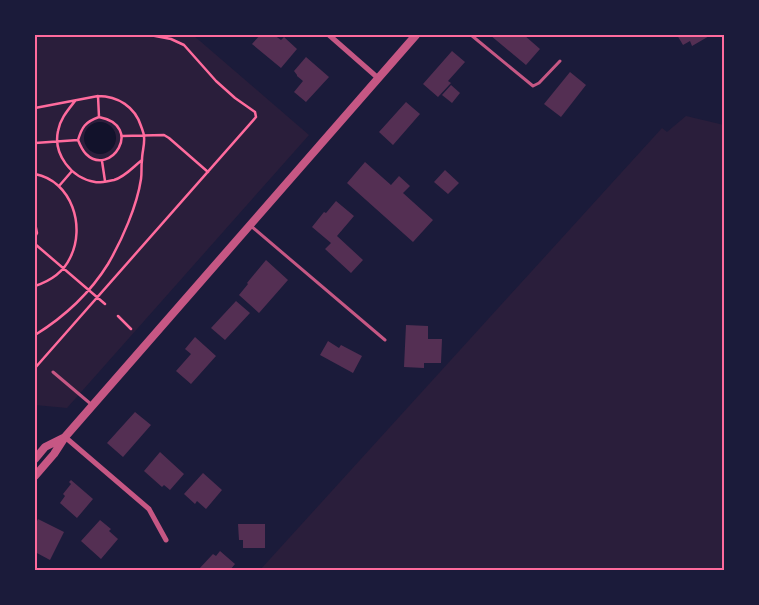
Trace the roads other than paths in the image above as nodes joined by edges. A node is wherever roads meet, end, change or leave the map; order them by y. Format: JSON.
{"nodes":[{"id":1,"x":328,"y":35,"type":"edge"},
{"id":2,"x":416,"y":35,"type":"edge"},
{"id":3,"x":471,"y":35,"type":"edge"},
{"id":4,"x":560,"y":61,"type":"dead end"},
{"id":5,"x":378,"y":78,"type":"junction"},
{"id":6,"x":250,"y":225,"type":"junction"},
{"id":7,"x":385,"y":340,"type":"dead end"},
{"id":8,"x":53,"y":372,"type":"dead end"},
{"id":9,"x":92,"y":405,"type":"junction"},
{"id":10,"x":65,"y":437,"type":"junction"},
{"id":11,"x":35,"y":459,"type":"edge"},
{"id":12,"x":35,"y":476,"type":"edge"},
{"id":13,"x":166,"y":540,"type":"dead end"}],
"edges":[{"from":1,"to":5,"type":"street"},
{"from":2,"to":5,"type":"street"},
{"from":3,"to":4,"type":"lane"},
{"from":5,"to":6,"type":"street"},
{"from":6,"to":7,"type":"lane"},
{"from":6,"to":9,"type":"street"},
{"from":8,"to":9,"type":"lane"},
{"from":9,"to":10,"type":"street"},
{"from":10,"to":11,"type":"street"},
{"from":10,"to":12,"type":"street"},
{"from":10,"to":13,"type":"street"}]}
